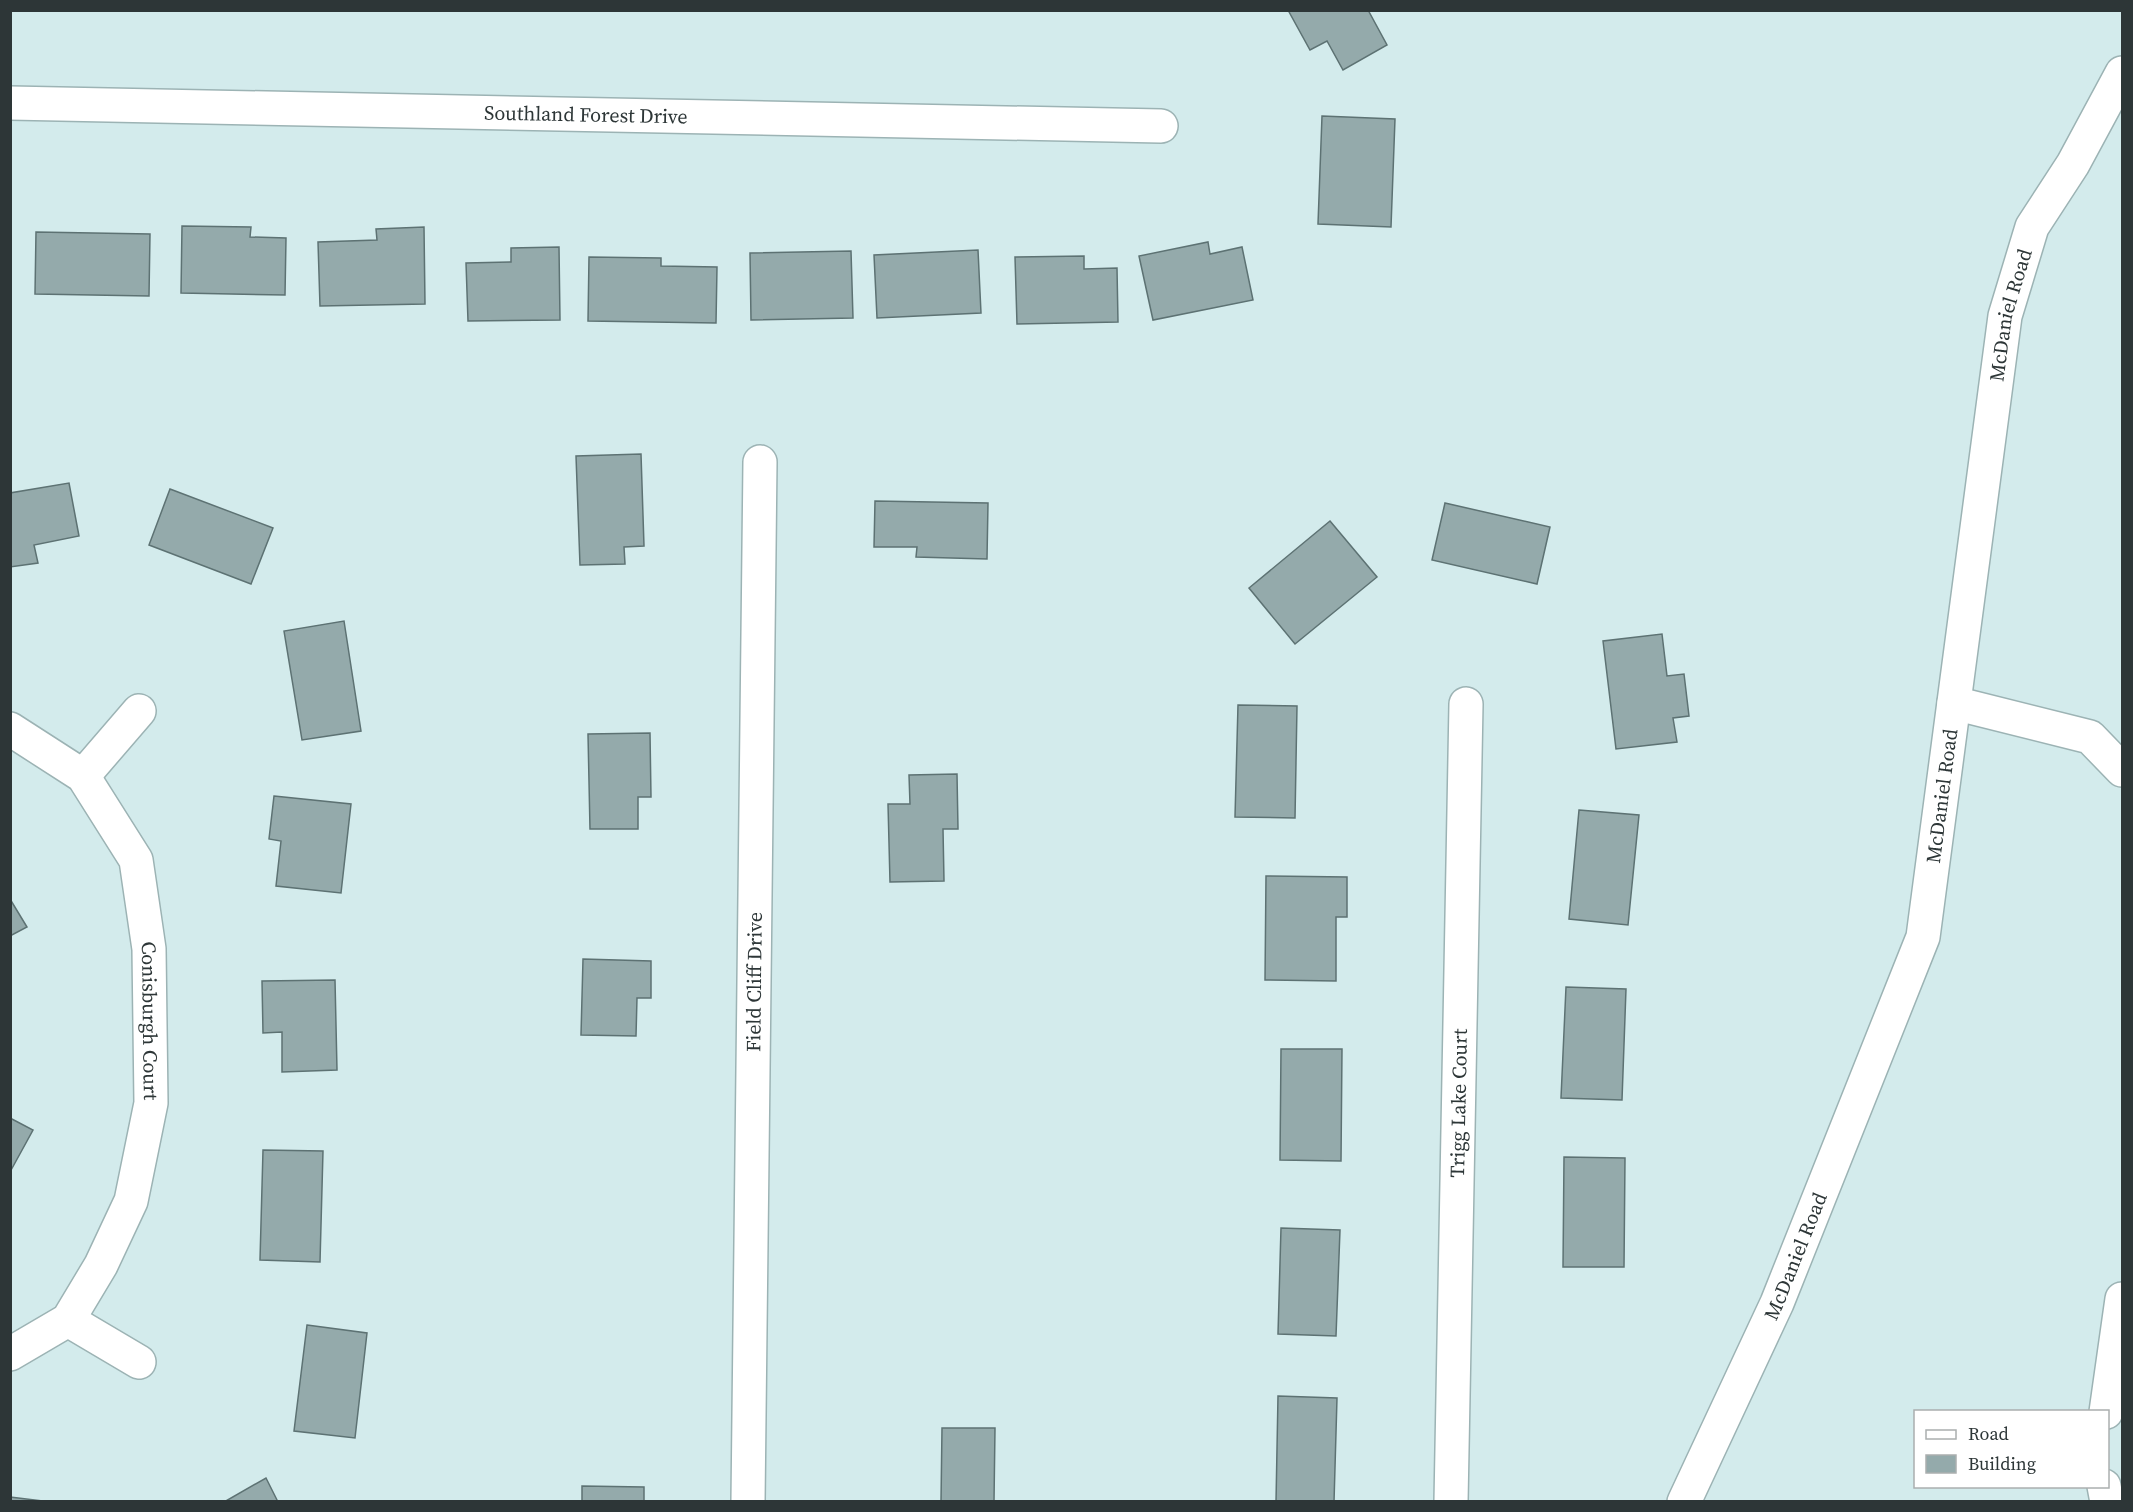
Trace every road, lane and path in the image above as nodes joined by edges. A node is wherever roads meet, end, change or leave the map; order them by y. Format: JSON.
{"nodes":[{"id":1,"x":2122,"y":73,"type":"edge"},
{"id":2,"x":10,"y":103,"type":"edge"},
{"id":3,"x":1161,"y":126,"type":"dead end"},
{"id":4,"x":760,"y":462,"type":"dead end"},
{"id":5,"x":1954,"y":703,"type":"junction"},
{"id":6,"x":1466,"y":704,"type":"dead end"},
{"id":7,"x":139,"y":711,"type":"dead end"},
{"id":8,"x":10,"y":729,"type":"edge"},
{"id":9,"x":2122,"y":770,"type":"edge"},
{"id":10,"x":83,"y":776,"type":"junction"},
{"id":11,"x":2122,"y":1299,"type":"edge"},
{"id":12,"x":68,"y":1320,"type":"junction"},
{"id":13,"x":10,"y":1354,"type":"edge"},
{"id":14,"x":139,"y":1362,"type":"dead end"},
{"id":15,"x":2106,"y":1410,"type":"edge"},
{"id":16,"x":748,"y":1502,"type":"edge"},
{"id":17,"x":1451,"y":1502,"type":"edge"},
{"id":18,"x":1684,"y":1502,"type":"edge"}],
"edges":[{"from":1,"to":5,"type":"street","name":"McDaniel Road"},
{"from":2,"to":3,"type":"street","name":"Southland Forest Drive"},
{"from":4,"to":16,"type":"street","name":"Field Cliff Drive"},
{"from":5,"to":9,"type":"street"},
{"from":5,"to":18,"type":"street","name":"McDaniel Road"},
{"from":6,"to":17,"type":"street","name":"Trigg Lake Court"},
{"from":7,"to":10,"type":"street"},
{"from":8,"to":10,"type":"street","name":"Conisburgh Court"},
{"from":10,"to":12,"type":"street","name":"Conisburgh Court"},
{"from":11,"to":15,"type":"street"},
{"from":12,"to":13,"type":"street","name":"Conisburgh Court"},
{"from":12,"to":14,"type":"street"}]}
